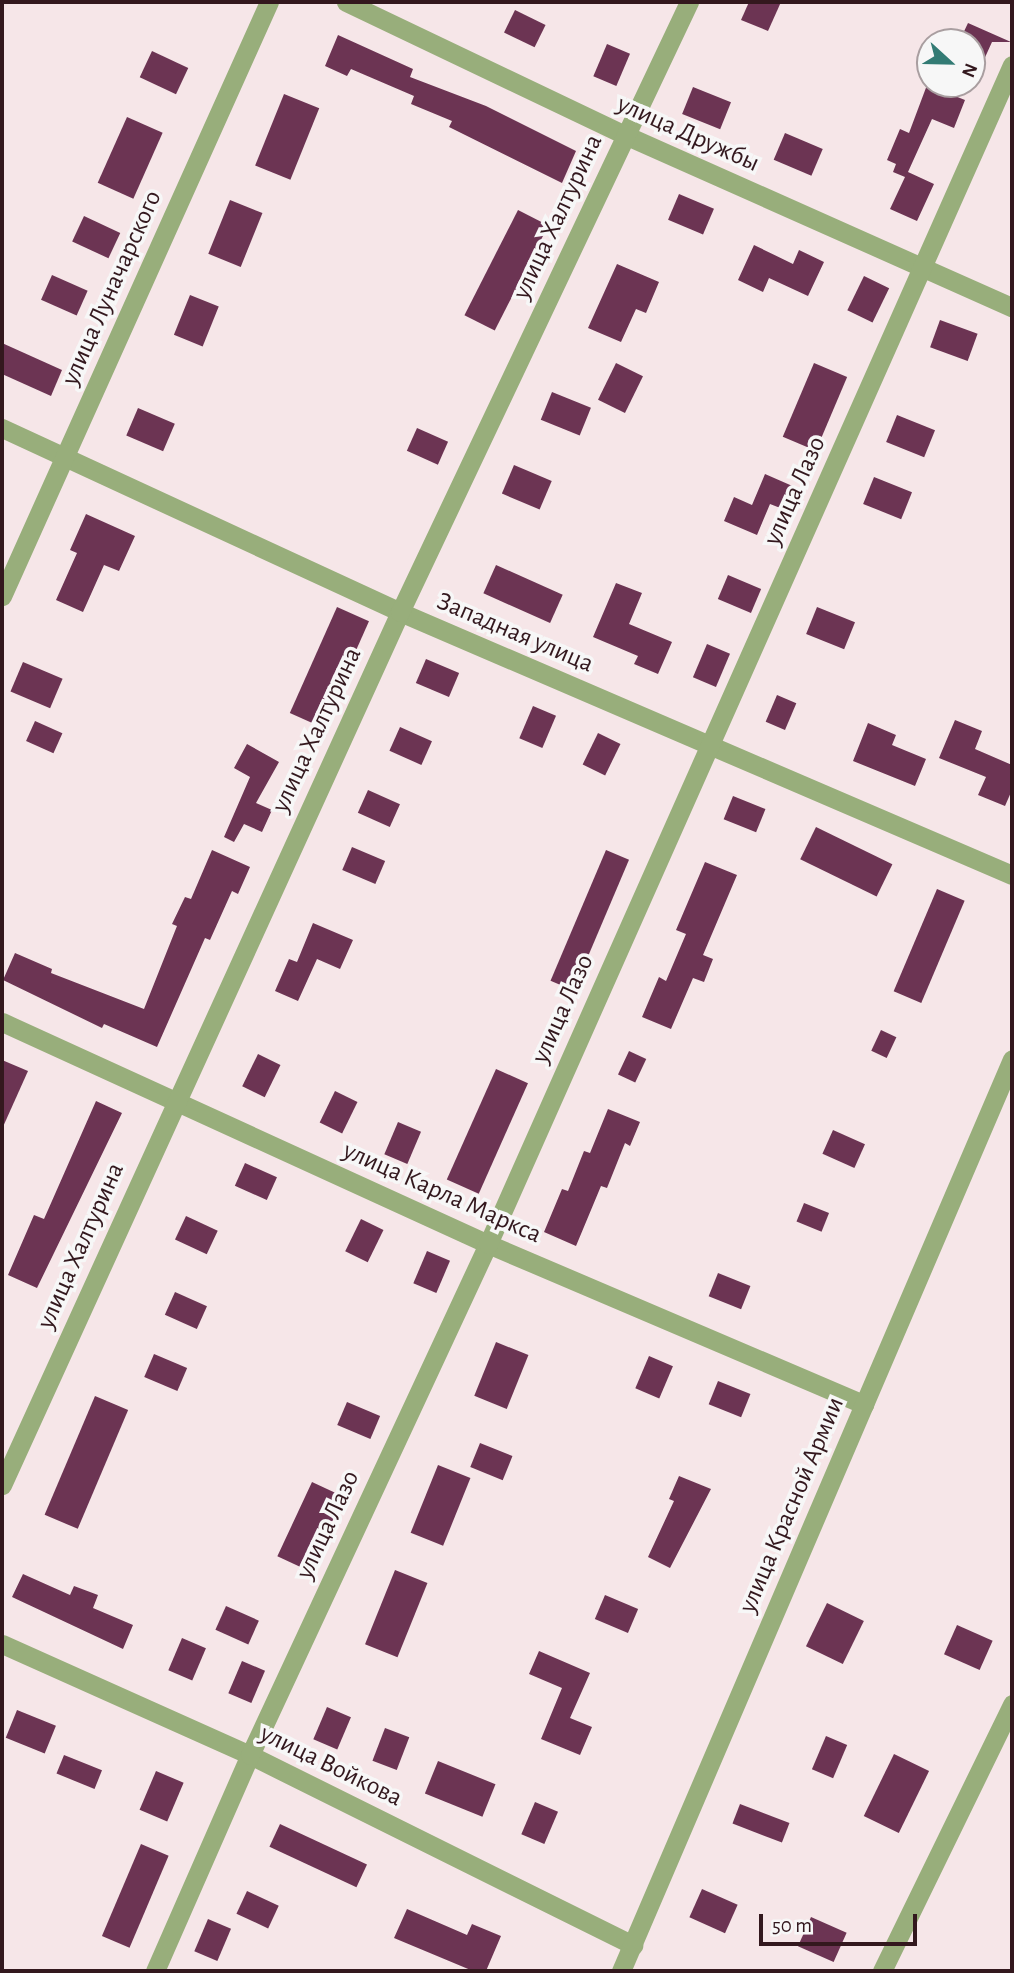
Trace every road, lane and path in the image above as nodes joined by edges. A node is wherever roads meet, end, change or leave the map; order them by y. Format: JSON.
{"nodes":[{"id":1,"x":269,"y":2,"type":"edge"},
{"id":2,"x":346,"y":2,"type":"edge"},
{"id":3,"x":689,"y":2,"type":"edge"},
{"id":4,"x":1012,"y":65,"type":"edge"},
{"id":5,"x":625,"y":135,"type":"junction"},
{"id":6,"x":925,"y":268,"type":"junction"},
{"id":7,"x":1012,"y":307,"type":"edge"},
{"id":8,"x":2,"y":428,"type":"edge"},
{"id":9,"x":65,"y":457,"type":"junction"},
{"id":10,"x":2,"y":596,"type":"edge"},
{"id":11,"x":400,"y":612,"type":"junction"},
{"id":12,"x":708,"y":746,"type":"junction"},
{"id":13,"x":1012,"y":876,"type":"edge"},
{"id":14,"x":2,"y":1021,"type":"edge"},
{"id":15,"x":1012,"y":1059,"type":"edge"},
{"id":16,"x":175,"y":1100,"type":"junction"},
{"id":17,"x":488,"y":1244,"type":"junction"},
{"id":18,"x":864,"y":1404,"type":"junction"},
{"id":19,"x":2,"y":1485,"type":"edge"},
{"id":20,"x":2,"y":1644,"type":"edge"},
{"id":21,"x":1012,"y":1704,"type":"edge"},
{"id":22,"x":250,"y":1755,"type":"junction"},
{"id":23,"x":633,"y":1945,"type":"junction"},
{"id":24,"x":155,"y":1971,"type":"edge"},
{"id":25,"x":621,"y":1971,"type":"edge"},
{"id":26,"x":882,"y":1971,"type":"edge"}],
"edges":[{"from":1,"to":9,"type":"street","name":"улица Луначарского"},
{"from":2,"to":5,"type":"street","name":"улица Дружбы"},
{"from":3,"to":5,"type":"street","name":"улица Халтурина"},
{"from":4,"to":6,"type":"street","name":"улица Лазо"},
{"from":5,"to":6,"type":"street","name":"улица Дружбы"},
{"from":5,"to":11,"type":"street","name":"улица Халтурина"},
{"from":6,"to":7,"type":"street","name":"улица Дружбы"},
{"from":6,"to":12,"type":"street","name":"улица Лазо"},
{"from":8,"to":9,"type":"street","name":"Западная улица"},
{"from":9,"to":10,"type":"street","name":"улица Луначарского"},
{"from":9,"to":11,"type":"street","name":"Западная улица"},
{"from":11,"to":12,"type":"street","name":"Западная улица"},
{"from":11,"to":16,"type":"street","name":"улица Халтурина"},
{"from":12,"to":13,"type":"street","name":"Западная улица"},
{"from":12,"to":17,"type":"street","name":"улица Лазо"},
{"from":14,"to":16,"type":"street","name":"улица Карла Маркса"},
{"from":15,"to":18,"type":"street","name":"улица Красной Армии"},
{"from":16,"to":17,"type":"street","name":"улица Карла Маркса"},
{"from":16,"to":19,"type":"street","name":"улица Халтурина"},
{"from":17,"to":18,"type":"street","name":"улица Карла Маркса"},
{"from":17,"to":22,"type":"street","name":"улица Лазо"},
{"from":18,"to":23,"type":"street","name":"улица Красной Армии"},
{"from":20,"to":22,"type":"street","name":"улица Войкова"},
{"from":21,"to":26,"type":"street"},
{"from":22,"to":23,"type":"street","name":"улица Войкова"},
{"from":22,"to":24,"type":"street","name":"улица Лазо"},
{"from":23,"to":25,"type":"street","name":"улица Красной Армии"}]}
